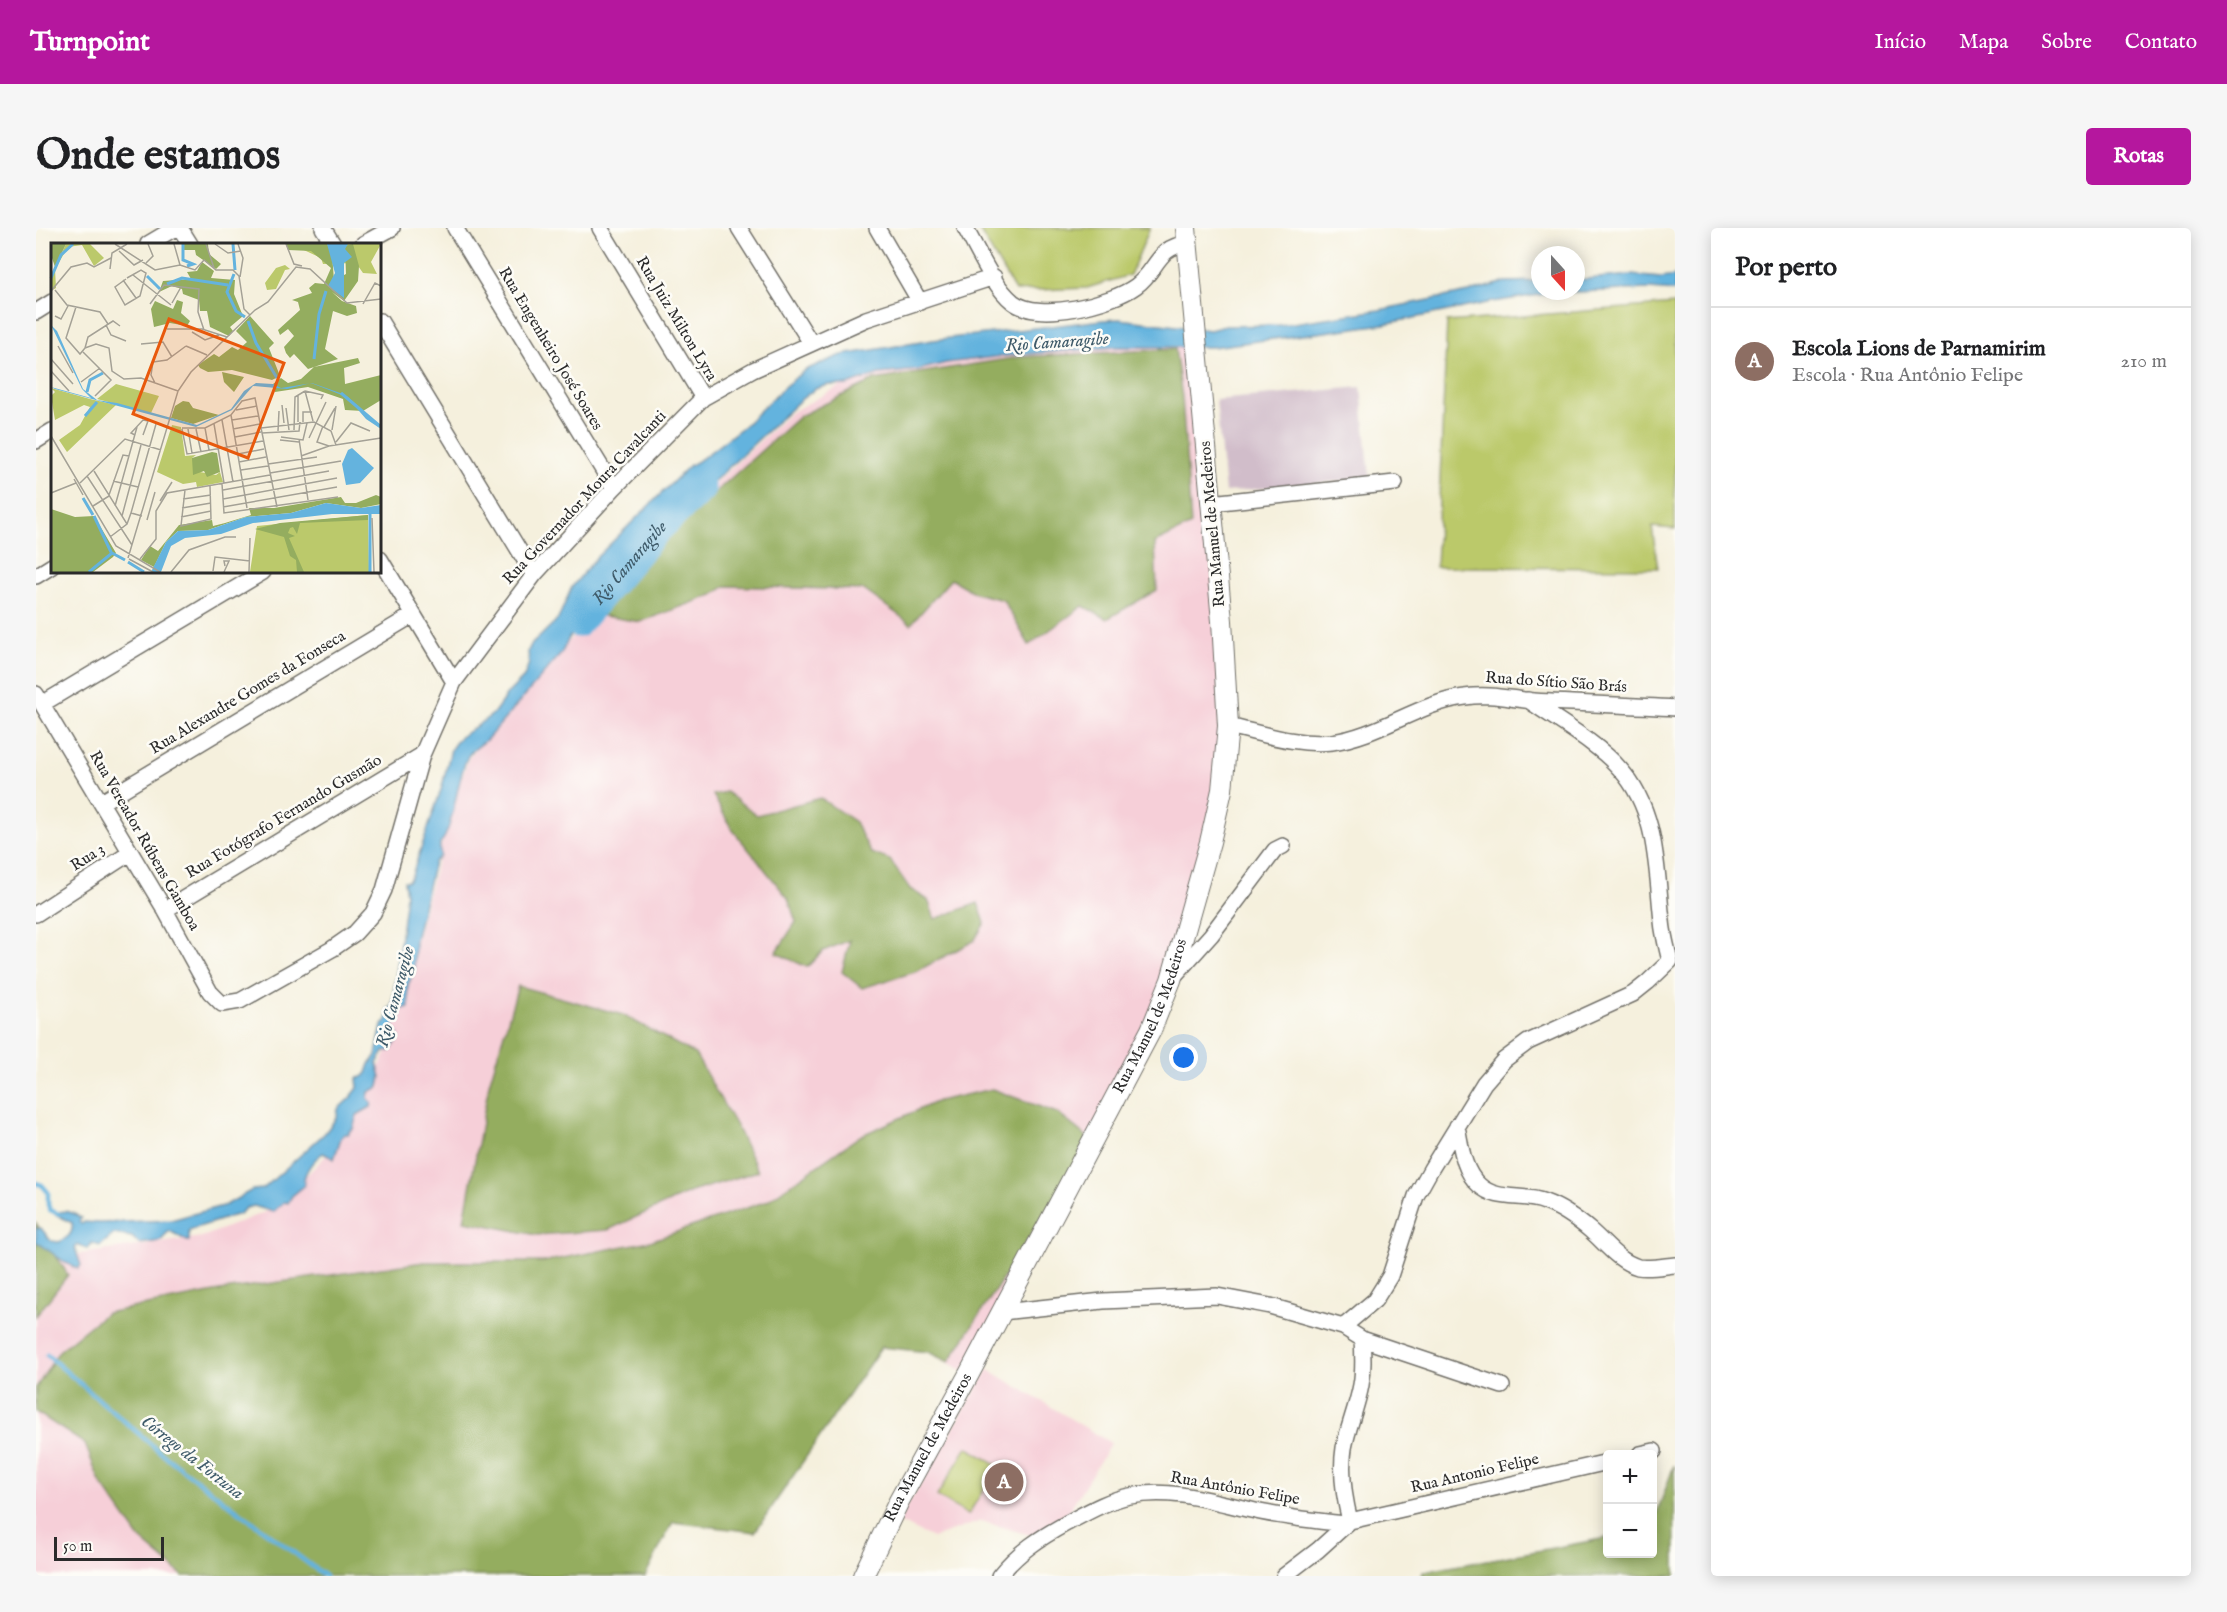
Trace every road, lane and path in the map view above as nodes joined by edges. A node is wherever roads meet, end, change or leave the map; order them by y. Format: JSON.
{"nodes":[{"id":1,"x":175,"y":228,"type":"edge"},
{"id":2,"x":180,"y":228,"type":"edge"},
{"id":3,"x":323,"y":228,"type":"edge"},
{"id":4,"x":392,"y":228,"type":"edge"},
{"id":5,"x":455,"y":228,"type":"edge"},
{"id":6,"x":600,"y":228,"type":"edge"},
{"id":7,"x":739,"y":228,"type":"edge"},
{"id":8,"x":877,"y":228,"type":"edge"},
{"id":9,"x":966,"y":228,"type":"edge"},
{"id":10,"x":1187,"y":236,"type":"edge"},
{"id":11,"x":150,"y":243,"type":"edge"},
{"id":12,"x":189,"y":243,"type":"edge"},
{"id":13,"x":332,"y":243,"type":"edge"},
{"id":14,"x":365,"y":243,"type":"edge"},
{"id":15,"x":994,"y":277,"type":"junction"},
{"id":16,"x":920,"y":302,"type":"junction"},
{"id":17,"x":51,"y":303,"type":"edge"},
{"id":18,"x":36,"y":312,"type":"edge"},
{"id":19,"x":381,"y":323,"type":"edge"},
{"id":20,"x":811,"y":343,"type":"junction"},
{"id":21,"x":703,"y":398,"type":"junction"},
{"id":22,"x":51,"y":432,"type":"edge"},
{"id":23,"x":36,"y":441,"type":"edge"},
{"id":24,"x":1395,"y":483,"type":"dead end"},
{"id":25,"x":614,"y":488,"type":"junction"},
{"id":26,"x":1211,"y":503,"type":"junction"},
{"id":27,"x":381,"y":561,"type":"edge"},
{"id":28,"x":51,"y":567,"type":"edge"},
{"id":29,"x":261,"y":573,"type":"edge"},
{"id":30,"x":534,"y":575,"type":"junction"},
{"id":31,"x":36,"y":576,"type":"edge"},
{"id":32,"x":413,"y":615,"type":"junction"},
{"id":33,"x":454,"y":682,"type":"junction"},
{"id":34,"x":39,"y":699,"type":"edge"},
{"id":35,"x":1528,"y":700,"type":"junction"},
{"id":36,"x":1675,"y":708,"type":"edge"},
{"id":37,"x":1228,"y":726,"type":"junction"},
{"id":38,"x":422,"y":754,"type":"junction"},
{"id":39,"x":102,"y":802,"type":"junction"},
{"id":40,"x":1283,"y":846,"type":"dead end"},
{"id":41,"x":130,"y":853,"type":"junction"},
{"id":42,"x":165,"y":910,"type":"junction"},
{"id":43,"x":36,"y":914,"type":"edge"},
{"id":44,"x":1672,"y":961,"type":"edge"},
{"id":45,"x":1171,"y":980,"type":"junction"},
{"id":46,"x":222,"y":1004,"type":"joint"},
{"id":47,"x":1456,"y":1126,"type":"junction"},
{"id":48,"x":1675,"y":1265,"type":"edge"},
{"id":49,"x":1002,"y":1312,"type":"junction"},
{"id":50,"x":1343,"y":1327,"type":"junction"},
{"id":51,"x":1362,"y":1339,"type":"junction"},
{"id":52,"x":1502,"y":1386,"type":"dead end"},
{"id":53,"x":1603,"y":1463,"type":"edge"},
{"id":54,"x":1348,"y":1523,"type":"junction"},
{"id":55,"x":863,"y":1576,"type":"edge"},
{"id":56,"x":999,"y":1576,"type":"edge"},
{"id":57,"x":1284,"y":1576,"type":"edge"}],
"edges":[{"from":1,"to":11,"type":"street"},
{"from":2,"to":12,"type":"street"},
{"from":3,"to":13,"type":"street"},
{"from":4,"to":14,"type":"street"},
{"from":5,"to":25,"type":"street","name":"Rua Engenheiro José Soares"},
{"from":6,"to":21,"type":"street","name":"Rua Juiz Milton Lyra"},
{"from":7,"to":20,"type":"street"},
{"from":8,"to":16,"type":"street"},
{"from":9,"to":15,"type":"street"},
{"from":10,"to":15,"type":"street"},
{"from":10,"to":26,"type":"main road","name":"Rua Manuel de Medeiros"},
{"from":15,"to":16,"type":"street","name":"Rua Governador Moura Cavalcanti"},
{"from":16,"to":20,"type":"street","name":"Rua Governador Moura Cavalcanti"},
{"from":17,"to":18,"type":"street"},
{"from":19,"to":30,"type":"street"},
{"from":20,"to":21,"type":"street","name":"Rua Governador Moura Cavalcanti"},
{"from":21,"to":25,"type":"street","name":"Rua Governador Moura Cavalcanti"},
{"from":22,"to":23,"type":"street"},
{"from":24,"to":26,"type":"street"},
{"from":25,"to":30,"type":"street","name":"Rua Governador Moura Cavalcanti"},
{"from":26,"to":37,"type":"main road","name":"Rua Manuel de Medeiros"},
{"from":27,"to":32,"type":"street"},
{"from":28,"to":31,"type":"street"},
{"from":29,"to":34,"type":"street"},
{"from":30,"to":33,"type":"street","name":"Rua Governador Moura Cavalcanti"},
{"from":32,"to":33,"type":"street"},
{"from":32,"to":39,"type":"street","name":"Rua Alexandre Gomes da Fonseca"},
{"from":33,"to":38,"type":"street","name":"Rua Governador Moura Cavalcanti"},
{"from":34,"to":39,"type":"street","name":"Rua Vereador Rúbens Gamboa"},
{"from":35,"to":36,"type":"street","name":"Rua do Sítio São Brás"},
{"from":35,"to":37,"type":"street","name":"Rua do Sítio São Brás"},
{"from":35,"to":44,"type":"street"},
{"from":37,"to":45,"type":"main road","name":"Rua Manuel de Medeiros"},
{"from":38,"to":42,"type":"street","name":"Rua Fotógrafo Fernando Gusmão"},
{"from":38,"to":46,"type":"street","name":"Rua Governador Moura Cavalcanti"},
{"from":39,"to":41,"type":"street","name":"Rua Vereador Rúbens Gamboa"},
{"from":40,"to":45,"type":"street"},
{"from":41,"to":42,"type":"street","name":"Rua Vereador Rúbens Gamboa"},
{"from":41,"to":43,"type":"street","name":"Rua 3"},
{"from":42,"to":46,"type":"street","name":"Rua Vereador Rúbens Gamboa"},
{"from":44,"to":47,"type":"street"},
{"from":45,"to":49,"type":"main road","name":"Rua Manuel de Medeiros"},
{"from":47,"to":48,"type":"street"},
{"from":47,"to":50,"type":"street"},
{"from":49,"to":50,"type":"street"},
{"from":49,"to":55,"type":"main road","name":"Rua Manuel de Medeiros"},
{"from":50,"to":51,"type":"street"},
{"from":51,"to":52,"type":"street"},
{"from":51,"to":54,"type":"street"},
{"from":53,"to":54,"type":"street","name":"Rua Antonio Felipe"},
{"from":54,"to":56,"type":"street","name":"Rua Antônio Felipe"},
{"from":54,"to":57,"type":"street"}]}
